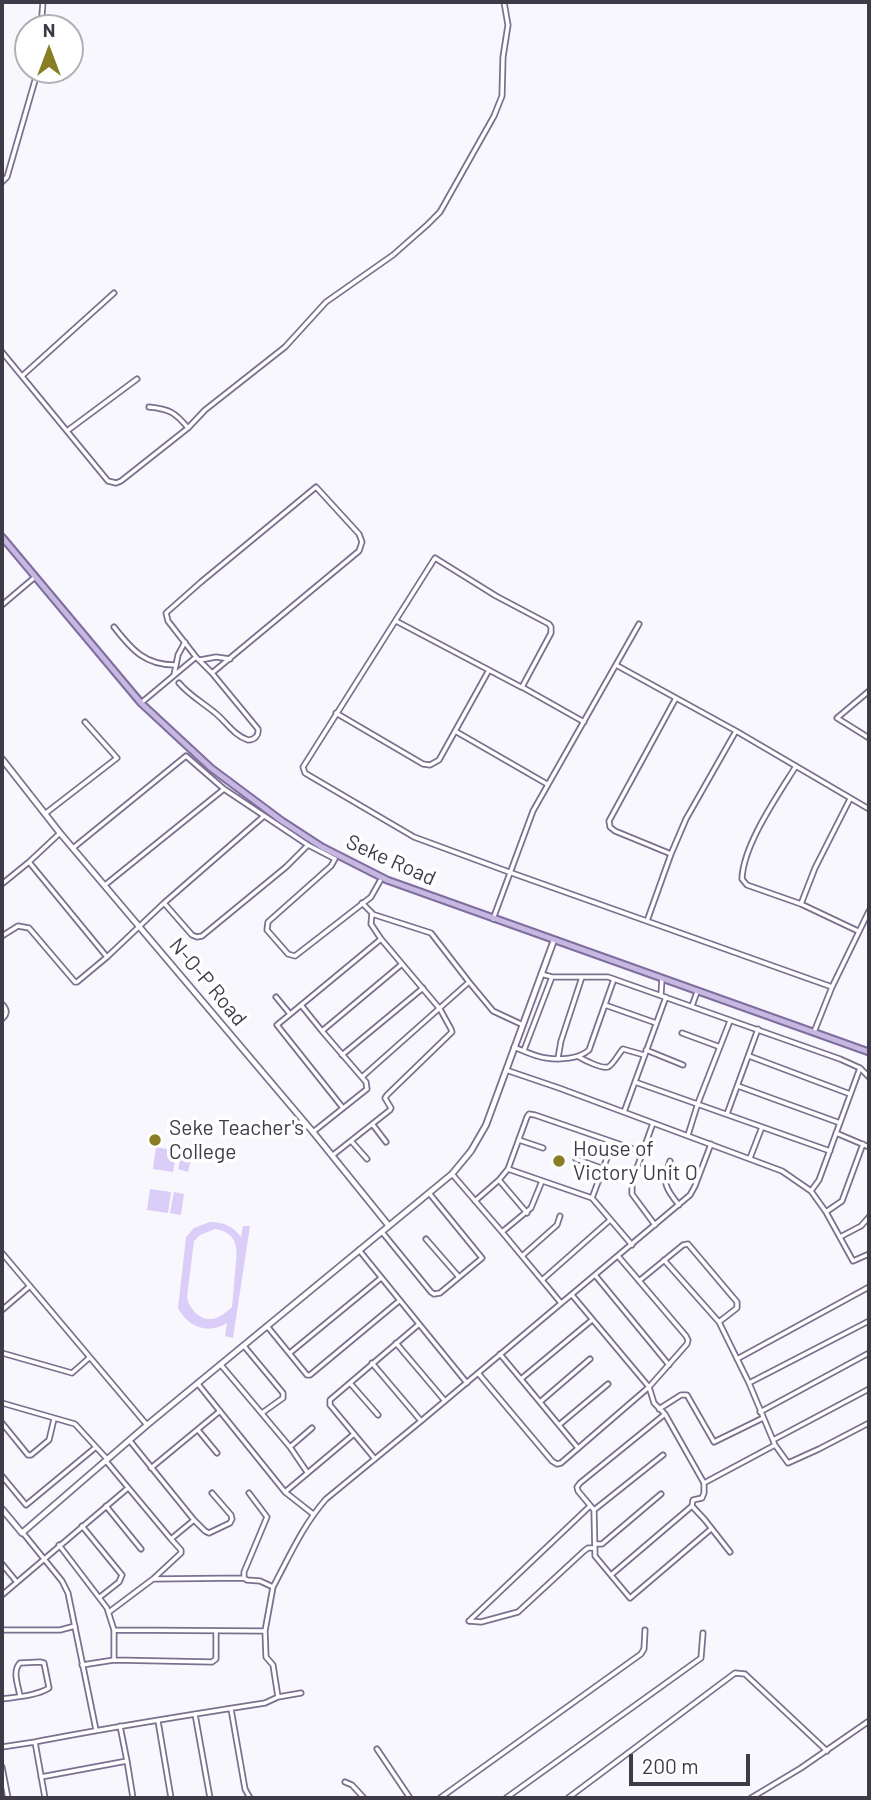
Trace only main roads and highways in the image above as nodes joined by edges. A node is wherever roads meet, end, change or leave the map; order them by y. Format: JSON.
{"nodes":[{"id":1,"x":2,"y":537,"type":"edge"},
{"id":2,"x":869,"y":1052,"type":"edge"}],
"edges":[{"from":1,"to":2,"type":"main road","name":"Seke Road"}]}
